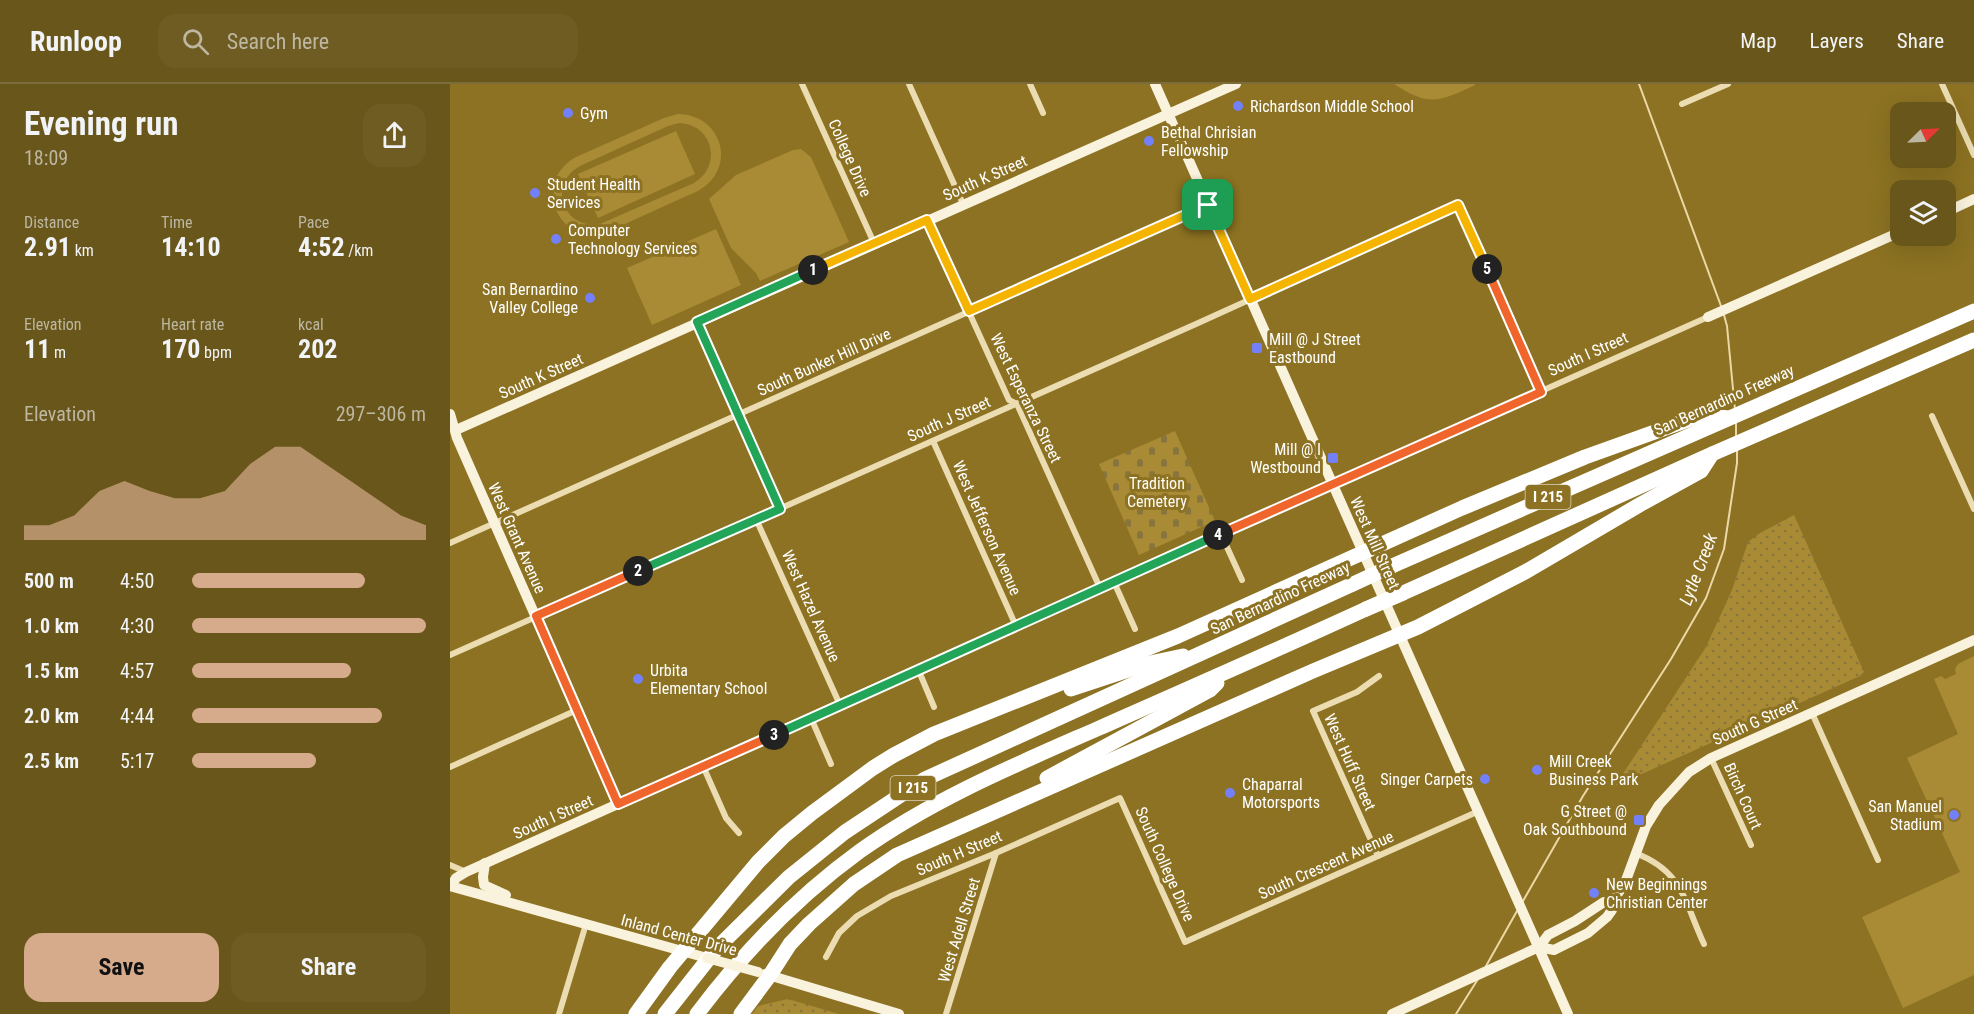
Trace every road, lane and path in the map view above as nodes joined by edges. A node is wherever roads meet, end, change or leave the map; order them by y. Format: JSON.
{"nodes":[{"id":1,"x":802,"y":84,"type":"edge"},
{"id":2,"x":909,"y":84,"type":"edge"},
{"id":3,"x":1030,"y":84,"type":"edge"},
{"id":4,"x":1155,"y":84,"type":"edge"},
{"id":5,"x":1236,"y":84,"type":"edge"},
{"id":6,"x":1728,"y":84,"type":"edge"},
{"id":7,"x":1942,"y":84,"type":"edge"},
{"id":8,"x":1682,"y":104,"type":"dead end"},
{"id":9,"x":1043,"y":113,"type":"dead end"},
{"id":10,"x":1168,"y":113,"type":"junction"},
{"id":11,"x":1974,"y":155,"type":"edge"},
{"id":12,"x":1974,"y":199,"type":"edge"},
{"id":13,"x":963,"y":204,"type":"junction"},
{"id":14,"x":1208,"y":205,"type":"junction"},
{"id":15,"x":1956,"y":207,"type":"edge"},
{"id":16,"x":927,"y":220,"type":"junction"},
{"id":17,"x":1890,"y":236,"type":"edge"},
{"id":18,"x":874,"y":243,"type":"junction"},
{"id":19,"x":1250,"y":299,"type":"junction"},
{"id":20,"x":969,"y":311,"type":"junction"},
{"id":21,"x":1974,"y":311,"type":"edge"},
{"id":22,"x":1708,"y":317,"type":"joint"},
{"id":23,"x":697,"y":322,"type":"junction"},
{"id":24,"x":1974,"y":339,"type":"edge"},
{"id":25,"x":1541,"y":392,"type":"junction"},
{"id":26,"x":1017,"y":404,"type":"junction"},
{"id":27,"x":450,"y":414,"type":"edge"},
{"id":28,"x":738,"y":415,"type":"junction"},
{"id":29,"x":1932,"y":416,"type":"dead end"},
{"id":30,"x":1703,"y":422,"type":"junction"},
{"id":31,"x":453,"y":432,"type":"edge"},
{"id":32,"x":933,"y":441,"type":"junction"},
{"id":33,"x":1712,"y":454,"type":"junction"},
{"id":34,"x":1332,"y":484,"type":"junction"},
{"id":35,"x":780,"y":509,"type":"junction"},
{"id":36,"x":1974,"y":509,"type":"edge"},
{"id":37,"x":756,"y":519,"type":"junction"},
{"id":38,"x":495,"y":523,"type":"junction"},
{"id":39,"x":1221,"y":534,"type":"junction"},
{"id":40,"x":450,"y":543,"type":"edge"},
{"id":41,"x":1363,"y":552,"type":"junction"},
{"id":42,"x":1242,"y":580,"type":"dead end"},
{"id":43,"x":1114,"y":582,"type":"junction"},
{"id":44,"x":1100,"y":588,"type":"junction"},
{"id":45,"x":536,"y":616,"type":"junction"},
{"id":46,"x":1016,"y":626,"type":"junction"},
{"id":47,"x":1135,"y":629,"type":"dead end"},
{"id":48,"x":1400,"y":634,"type":"junction"},
{"id":49,"x":1974,"y":640,"type":"edge"},
{"id":50,"x":1209,"y":651,"type":"junction"},
{"id":51,"x":450,"y":655,"type":"edge"},
{"id":52,"x":918,"y":669,"type":"junction"},
{"id":53,"x":1233,"y":669,"type":"junction"},
{"id":54,"x":1379,"y":676,"type":"dead end"},
{"id":55,"x":840,"y":705,"type":"junction"},
{"id":56,"x":934,"y":707,"type":"dead end"},
{"id":57,"x":577,"y":710,"type":"junction"},
{"id":58,"x":1812,"y":713,"type":"junction"},
{"id":59,"x":811,"y":718,"type":"junction"},
{"id":60,"x":1711,"y":758,"type":"junction"},
{"id":61,"x":831,"y":764,"type":"dead end"},
{"id":62,"x":703,"y":766,"type":"junction"},
{"id":63,"x":450,"y":767,"type":"edge"},
{"id":64,"x":848,"y":786,"type":"junction"},
{"id":65,"x":1120,"y":798,"type":"joint"},
{"id":66,"x":618,"y":804,"type":"junction"},
{"id":67,"x":1479,"y":811,"type":"junction"},
{"id":68,"x":739,"y":833,"type":"dead end"},
{"id":69,"x":1751,"y":846,"type":"dead end"},
{"id":70,"x":912,"y":848,"type":"junction"},
{"id":71,"x":996,"y":853,"type":"junction"},
{"id":72,"x":1635,"y":854,"type":"junction"},
{"id":73,"x":1378,"y":856,"type":"junction"},
{"id":74,"x":1878,"y":860,"type":"dead end"},
{"id":75,"x":485,"y":863,"type":"junction"},
{"id":76,"x":450,"y":865,"type":"edge"},
{"id":77,"x":466,"y":872,"type":"junction"},
{"id":78,"x":451,"y":886,"type":"edge"},
{"id":79,"x":512,"y":902,"type":"junction"},
{"id":80,"x":1612,"y":902,"type":"junction"},
{"id":81,"x":586,"y":924,"type":"junction"},
{"id":82,"x":1185,"y":942,"type":"joint"},
{"id":83,"x":1704,"y":944,"type":"dead end"},
{"id":84,"x":1539,"y":947,"type":"junction"},
{"id":85,"x":689,"y":952,"type":"junction"},
{"id":86,"x":826,"y":957,"type":"dead end"},
{"id":87,"x":764,"y":974,"type":"junction"},
{"id":88,"x":665,"y":1011,"type":"edge"},
{"id":89,"x":559,"y":1014,"type":"edge"},
{"id":90,"x":636,"y":1014,"type":"edge"},
{"id":91,"x":697,"y":1014,"type":"edge"},
{"id":92,"x":741,"y":1014,"type":"edge"},
{"id":93,"x":899,"y":1014,"type":"edge"},
{"id":94,"x":946,"y":1014,"type":"edge"},
{"id":95,"x":1392,"y":1014,"type":"edge"},
{"id":96,"x":1568,"y":1014,"type":"edge"}],
"edges":[{"from":1,"to":18,"type":"street","name":"College Drive"},
{"from":2,"to":13,"type":"street"},
{"from":3,"to":9,"type":"street"},
{"from":4,"to":10,"type":"street","name":"West Mill Street"},
{"from":5,"to":10,"type":"street","name":"South K Street"},
{"from":6,"to":8,"type":"street"},
{"from":7,"to":11,"type":"street"},
{"from":10,"to":13,"type":"street","name":"South K Street"},
{"from":10,"to":14,"type":"street","name":"West Mill Street"},
{"from":12,"to":15,"type":"street"},
{"from":13,"to":16,"type":"street","name":"South K Street"},
{"from":14,"to":19,"type":"street","name":"West Mill Street"},
{"from":14,"to":20,"type":"street","name":"South Bunker Hill Drive"},
{"from":16,"to":18,"type":"street","name":"South K Street"},
{"from":16,"to":20,"type":"street","name":"West Esperanza Street"},
{"from":17,"to":22,"type":"street","name":"South I Street"},
{"from":18,"to":23,"type":"street","name":"South K Street"},
{"from":19,"to":25,"type":"street","name":"South J Street"},
{"from":19,"to":26,"type":"street","name":"South J Street"},
{"from":19,"to":34,"type":"street","name":"West Mill Street"},
{"from":20,"to":26,"type":"street","name":"West Esperanza Street"},
{"from":20,"to":28,"type":"street","name":"South Bunker Hill Drive"},
{"from":21,"to":30,"type":"highway","name":"San Bernardino Freeway","number":"I 215"},
{"from":22,"to":25,"type":"street","name":"South I Street"},
{"from":23,"to":28,"type":"street"},
{"from":23,"to":31,"type":"street","name":"South K Street"},
{"from":24,"to":33,"type":"highway","number":"I 215"},
{"from":25,"to":34,"type":"street","name":"South I Street"},
{"from":26,"to":32,"type":"street","name":"South J Street"},
{"from":26,"to":44,"type":"street","name":"West Esperanza Street"},
{"from":27,"to":31,"type":"street","name":"West Grant Avenue"},
{"from":28,"to":35,"type":"street"},
{"from":28,"to":38,"type":"street","name":"South Bunker Hill Drive"},
{"from":29,"to":36,"type":"street"},
{"from":30,"to":41,"type":"highway"},
{"from":30,"to":50,"type":"highway","name":"San Bernardino Freeway","number":"I 215","bridge":true},
{"from":31,"to":38,"type":"street","name":"West Grant Avenue"},
{"from":32,"to":35,"type":"street","name":"South J Street"},
{"from":32,"to":46,"type":"street","name":"West Jefferson Avenue"},
{"from":33,"to":48,"type":"highway"},
{"from":33,"to":53,"type":"highway","number":"I 215","bridge":true},
{"from":34,"to":39,"type":"street","name":"South I Street"},
{"from":34,"to":41,"type":"street","name":"West Mill Street"},
{"from":35,"to":37,"type":"street","name":"South J Street"},
{"from":37,"to":45,"type":"street","name":"South J Street"},
{"from":37,"to":55,"type":"street","name":"West Hazel Avenue"},
{"from":38,"to":40,"type":"street","name":"South Bunker Hill Drive"},
{"from":38,"to":45,"type":"street","name":"West Grant Avenue"},
{"from":39,"to":42,"type":"street"},
{"from":39,"to":43,"type":"street","name":"South I Street"},
{"from":41,"to":48,"type":"street","name":"West Mill Street"},
{"from":41,"to":64,"type":"highway"},
{"from":43,"to":44,"type":"street","name":"South I Street"},
{"from":43,"to":47,"type":"street"},
{"from":44,"to":46,"type":"street","name":"South I Street"},
{"from":45,"to":51,"type":"street","name":"South J Street"},
{"from":45,"to":57,"type":"street","name":"West Grant Avenue"},
{"from":46,"to":52,"type":"street","name":"South I Street"},
{"from":48,"to":67,"type":"street","name":"West Mill Street"},
{"from":48,"to":70,"type":"highway"},
{"from":49,"to":58,"type":"street","name":"South G Street"},
{"from":50,"to":64,"type":"highway"},
{"from":50,"to":88,"type":"highway","name":"San Bernardino Freeway","number":"I 215"},
{"from":52,"to":55,"type":"street","name":"South I Street"},
{"from":52,"to":56,"type":"street"},
{"from":53,"to":70,"type":"highway"},
{"from":53,"to":91,"type":"highway","number":"I 215"},
{"from":54,"to":73,"type":"street","name":"West Huff Street"},
{"from":55,"to":59,"type":"street","name":"South I Street"},
{"from":57,"to":63,"type":"street"},
{"from":57,"to":66,"type":"street","name":"West Grant Avenue"},
{"from":58,"to":60,"type":"street","name":"South G Street"},
{"from":58,"to":74,"type":"street"},
{"from":59,"to":61,"type":"street"},
{"from":59,"to":62,"type":"street","name":"South I Street"},
{"from":60,"to":69,"type":"street","name":"Birch Court"},
{"from":60,"to":72,"type":"street","name":"South G Street"},
{"from":62,"to":66,"type":"street","name":"South I Street"},
{"from":62,"to":68,"type":"street"},
{"from":64,"to":85,"type":"highway"},
{"from":65,"to":71,"type":"street","name":"South H Street"},
{"from":65,"to":82,"type":"street","name":"South College Drive"},
{"from":66,"to":75,"type":"street","name":"South I Street"},
{"from":67,"to":73,"type":"street","name":"South Crescent Avenue"},
{"from":67,"to":84,"type":"street","name":"West Mill Street"},
{"from":70,"to":87,"type":"highway"},
{"from":71,"to":86,"type":"street","name":"South H Street"},
{"from":71,"to":94,"type":"street","name":"West Adell Street"},
{"from":72,"to":80,"type":"street","name":"South G Street"},
{"from":72,"to":83,"type":"street"},
{"from":73,"to":82,"type":"street","name":"South Crescent Avenue"},
{"from":75,"to":77,"type":"street","name":"South I Street"},
{"from":75,"to":79,"type":"street"},
{"from":76,"to":77,"type":"street"},
{"from":77,"to":78,"type":"street","name":"South I Street"},
{"from":78,"to":79,"type":"street","name":"Inland Center Drive"},
{"from":79,"to":81,"type":"street","name":"Inland Center Drive"},
{"from":80,"to":84,"type":"street","name":"South G Street"},
{"from":80,"to":84,"type":"street","name":"South G Street"},
{"from":81,"to":85,"type":"street","name":"Inland Center Drive"},
{"from":81,"to":89,"type":"street"},
{"from":84,"to":95,"type":"street","name":"South G Street"},
{"from":84,"to":96,"type":"street","name":"West Mill Street"},
{"from":85,"to":87,"type":"street","name":"Inland Center Drive","bridge":true},
{"from":85,"to":90,"type":"highway"},
{"from":87,"to":92,"type":"highway"},
{"from":87,"to":93,"type":"street","name":"Inland Center Drive"}]}
